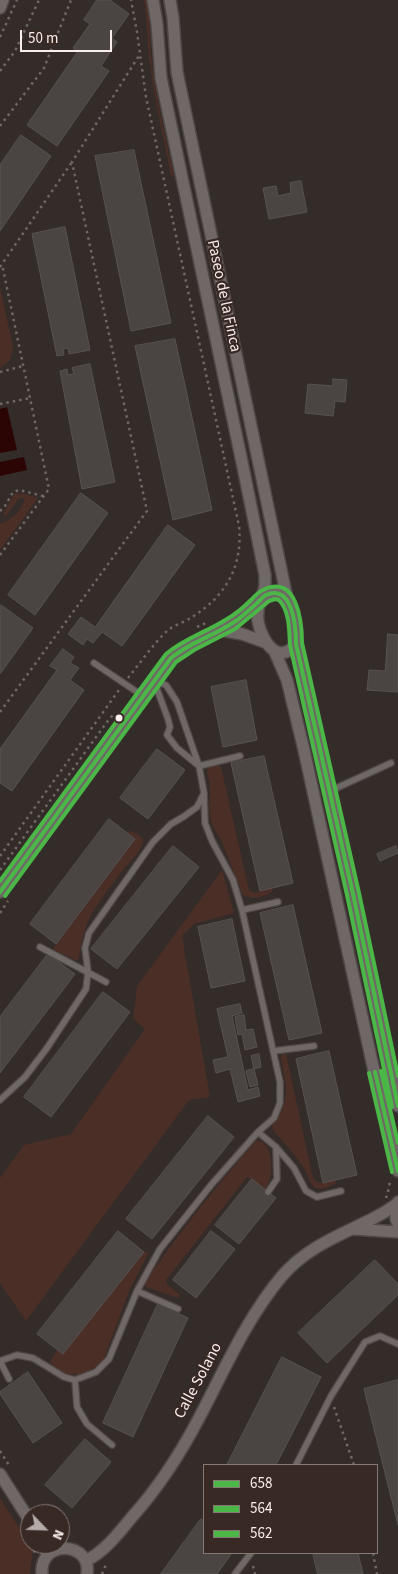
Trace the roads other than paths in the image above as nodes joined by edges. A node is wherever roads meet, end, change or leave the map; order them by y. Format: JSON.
{"nodes":[{"id":1,"x":3,"y":0,"type":"edge"},
{"id":2,"x":153,"y":0,"type":"edge"},
{"id":3,"x":170,"y":0,"type":"edge"},
{"id":4,"x":0,"y":8,"type":"edge"},
{"id":5,"x":286,"y":598,"type":"junction"},
{"id":6,"x":261,"y":600,"type":"junction"},
{"id":7,"x":220,"y":630,"type":"junction"},
{"id":8,"x":296,"y":644,"type":"junction"},
{"id":9,"x":270,"y":647,"type":"junction"},
{"id":10,"x":94,"y":662,"type":"dead end"},
{"id":11,"x":154,"y":681,"type":"junction"},
{"id":12,"x":143,"y":696,"type":"junction"},
{"id":13,"x":240,"y":756,"type":"dead end"},
{"id":14,"x":391,"y":763,"type":"dead end"},
{"id":15,"x":199,"y":766,"type":"junction"},
{"id":16,"x":330,"y":791,"type":"junction"},
{"id":17,"x":204,"y":793,"type":"junction"},
{"id":18,"x":0,"y":892,"type":"edge"},
{"id":19,"x":278,"y":902,"type":"dead end"},
{"id":20,"x":242,"y":910,"type":"junction"},
{"id":21,"x":40,"y":948,"type":"dead end"},
{"id":22,"x":88,"y":972,"type":"junction"},
{"id":23,"x":106,"y":982,"type":"dead end"},
{"id":24,"x":314,"y":1046,"type":"dead end"},
{"id":25,"x":274,"y":1051,"type":"junction"},
{"id":26,"x":0,"y":1100,"type":"edge"},
{"id":27,"x":398,"y":1106,"type":"edge"},
{"id":28,"x":258,"y":1132,"type":"junction"},
{"id":29,"x":276,"y":1147,"type":"junction"},
{"id":30,"x":398,"y":1171,"type":"edge"},
{"id":31,"x":341,"y":1191,"type":"dead end"},
{"id":32,"x":268,"y":1192,"type":"dead end"},
{"id":33,"x":398,"y":1203,"type":"edge"},
{"id":34,"x":398,"y":1224,"type":"edge"},
{"id":35,"x":351,"y":1229,"type":"junction"},
{"id":36,"x":398,"y":1232,"type":"edge"},
{"id":37,"x":137,"y":1291,"type":"junction"},
{"id":38,"x":178,"y":1309,"type":"dead end"},
{"id":39,"x":398,"y":1344,"type":"edge"},
{"id":40,"x":0,"y":1361,"type":"edge"},
{"id":41,"x":10,"y":1379,"type":"dead end"},
{"id":42,"x":76,"y":1380,"type":"junction"},
{"id":43,"x":112,"y":1445,"type":"dead end"},
{"id":44,"x":297,"y":1464,"type":"edge"},
{"id":45,"x":0,"y":1474,"type":"edge"},
{"id":46,"x":20,"y":1505,"type":"edge"},
{"id":47,"x":70,"y":1548,"type":"edge"},
{"id":48,"x":47,"y":1554,"type":"edge"},
{"id":49,"x":250,"y":1554,"type":"edge"},
{"id":50,"x":86,"y":1561,"type":"junction"},
{"id":51,"x":42,"y":1574,"type":"edge"},
{"id":52,"x":88,"y":1574,"type":"edge"},
{"id":53,"x":235,"y":1574,"type":"edge"}],
"edges":[{"from":1,"to":4,"type":"street"},
{"from":2,"to":6,"type":"street","name":"Paseo de la Finca"},
{"from":3,"to":5,"type":"street","name":"Paseo de la Finca"},
{"from":5,"to":6,"type":"street"},
{"from":5,"to":8,"type":"street"},
{"from":6,"to":7,"type":"street"},
{"from":6,"to":9,"type":"street"},
{"from":7,"to":9,"type":"street"},
{"from":7,"to":11,"type":"street"},
{"from":8,"to":9,"type":"street"},
{"from":8,"to":16,"type":"street"},
{"from":9,"to":30,"type":"street"},
{"from":10,"to":12,"type":"lane"},
{"from":11,"to":12,"type":"street"},
{"from":11,"to":15,"type":"lane"},
{"from":11,"to":15,"type":"lane"},
{"from":12,"to":18,"type":"street"},
{"from":13,"to":15,"type":"lane"},
{"from":14,"to":16,"type":"lane"},
{"from":15,"to":17,"type":"lane"},
{"from":16,"to":27,"type":"street"},
{"from":17,"to":20,"type":"lane"},
{"from":17,"to":22,"type":"lane"},
{"from":19,"to":20,"type":"lane"},
{"from":20,"to":25,"type":"lane"},
{"from":21,"to":22,"type":"lane"},
{"from":22,"to":23,"type":"lane"},
{"from":22,"to":26,"type":"lane"},
{"from":24,"to":25,"type":"lane"},
{"from":25,"to":28,"type":"lane"},
{"from":28,"to":29,"type":"lane"},
{"from":28,"to":37,"type":"lane"},
{"from":29,"to":31,"type":"lane"},
{"from":29,"to":32,"type":"lane"},
{"from":33,"to":34,"type":"street"},
{"from":33,"to":35,"type":"street","name":"Calle Solano"},
{"from":35,"to":36,"type":"street"},
{"from":35,"to":50,"type":"street","name":"Calle Solano"},
{"from":37,"to":38,"type":"lane"},
{"from":37,"to":42,"type":"lane"},
{"from":39,"to":44,"type":"lane"},
{"from":40,"to":41,"type":"lane"},
{"from":40,"to":42,"type":"lane"},
{"from":42,"to":43,"type":"lane"},
{"from":45,"to":46,"type":"street"},
{"from":47,"to":50,"type":"street"},
{"from":48,"to":51,"type":"street"},
{"from":49,"to":53,"type":"lane"},
{"from":50,"to":52,"type":"street"}]}
